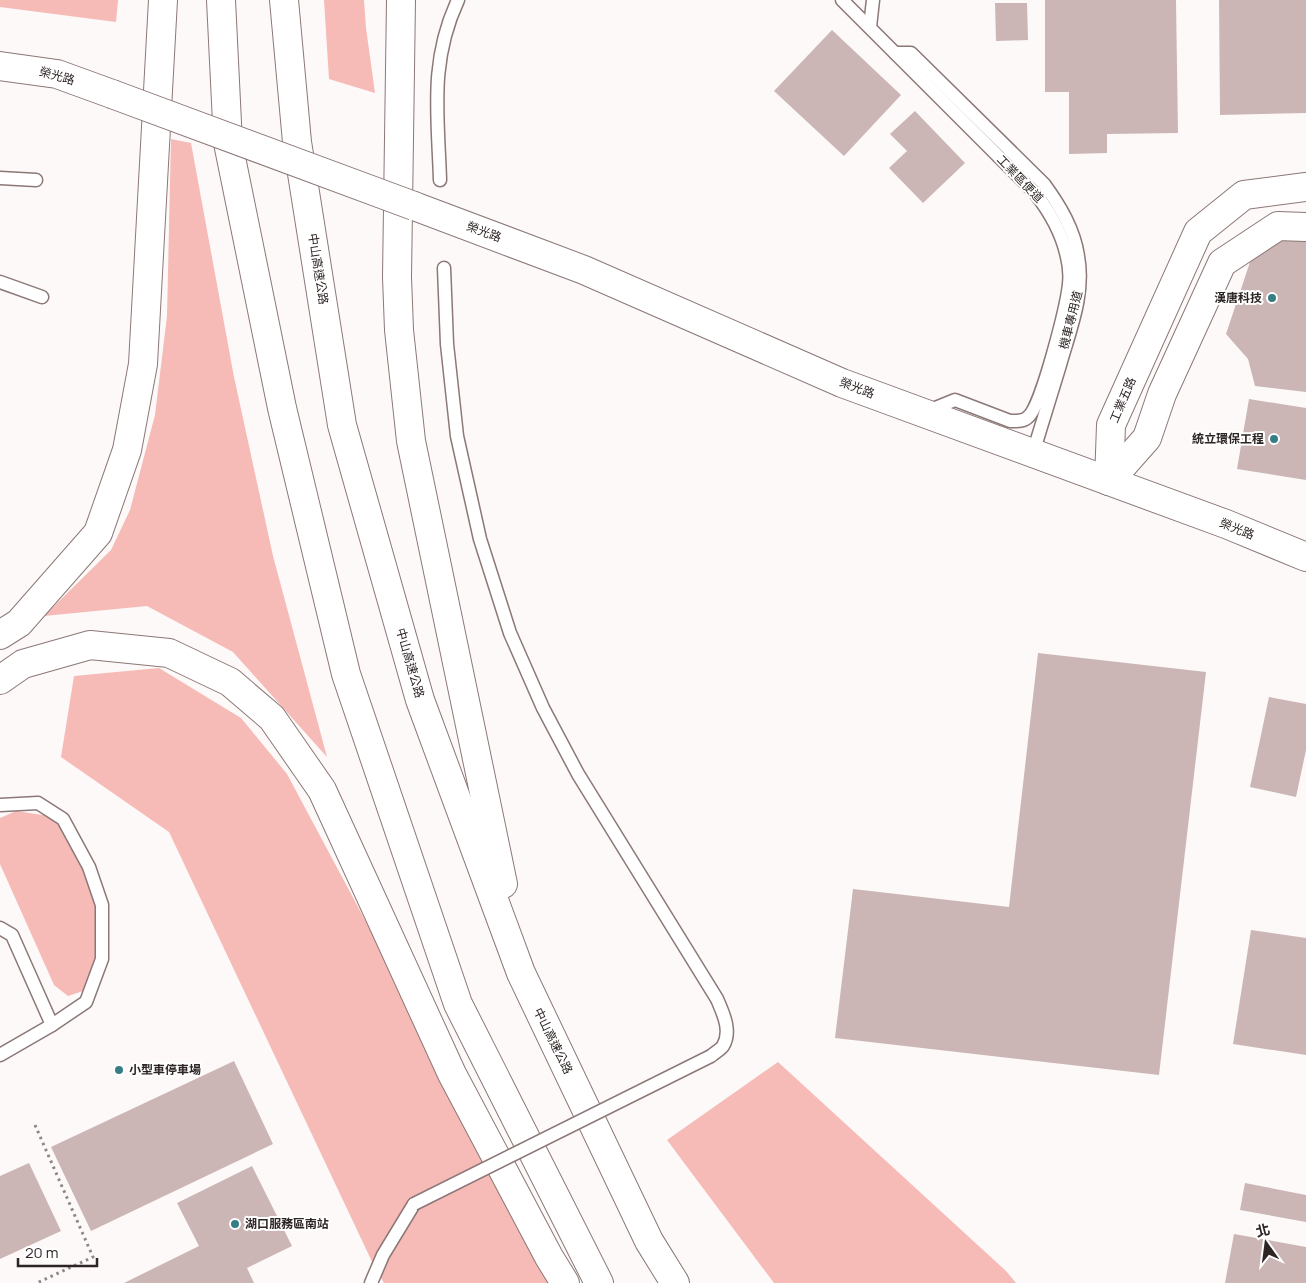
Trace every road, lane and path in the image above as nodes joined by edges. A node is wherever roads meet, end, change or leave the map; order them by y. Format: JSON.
{"nodes":[{"id":1,"x":163,"y":0,"type":"edge"},
{"id":2,"x":222,"y":0,"type":"edge"},
{"id":3,"x":284,"y":0,"type":"edge"},
{"id":4,"x":401,"y":0,"type":"edge"},
{"id":5,"x":458,"y":0,"type":"edge"},
{"id":6,"x":842,"y":0,"type":"edge"},
{"id":7,"x":873,"y":0,"type":"edge"},
{"id":8,"x":870,"y":28,"type":"junction"},
{"id":9,"x":895,"y":54,"type":"junction"},
{"id":10,"x":0,"y":66,"type":"edge"},
{"id":11,"x":0,"y":178,"type":"edge"},
{"id":12,"x":36,"y":180,"type":"dead end"},
{"id":13,"x":440,"y":180,"type":"dead end"},
{"id":14,"x":1306,"y":187,"type":"edge"},
{"id":15,"x":1306,"y":227,"type":"edge"},
{"id":16,"x":444,"y":268,"type":"dead end"},
{"id":17,"x":0,"y":282,"type":"edge"},
{"id":18,"x":42,"y":297,"type":"dead end"},
{"id":19,"x":924,"y":413,"type":"junction"},
{"id":20,"x":1033,"y":453,"type":"junction"},
{"id":21,"x":1109,"y":481,"type":"junction"},
{"id":22,"x":1306,"y":557,"type":"edge"},
{"id":23,"x":0,"y":635,"type":"edge"},
{"id":24,"x":0,"y":680,"type":"edge"},
{"id":25,"x":0,"y":805,"type":"edge"},
{"id":26,"x":0,"y":928,"type":"edge"},
{"id":27,"x":521,"y":973,"type":"junction"},
{"id":28,"x":52,"y":1025,"type":"junction"},
{"id":29,"x":0,"y":1055,"type":"edge"},
{"id":30,"x":35,"y":1125,"type":"dead end"},
{"id":31,"x":37,"y":1283,"type":"edge"},
{"id":32,"x":371,"y":1283,"type":"edge"},
{"id":33,"x":565,"y":1283,"type":"edge"},
{"id":34,"x":599,"y":1283,"type":"edge"},
{"id":35,"x":675,"y":1283,"type":"edge"}],
"edges":[{"from":1,"to":23,"type":"main road"},
{"from":2,"to":34,"type":"main road"},
{"from":3,"to":27,"type":"main road","name":"中山高速公路"},
{"from":4,"to":27,"type":"main road"},
{"from":5,"to":13,"type":"lane"},
{"from":6,"to":8,"type":"lane","name":"工業區便道"},
{"from":7,"to":8,"type":"lane"},
{"from":8,"to":9,"type":"lane","name":"工業區便道"},
{"from":9,"to":19,"type":"lane","name":"工業區便道"},
{"from":9,"to":20,"type":"lane","name":"機車專用道"},
{"from":10,"to":19,"type":"main road","name":"榮光路","bridge":true},
{"from":11,"to":12,"type":"lane"},
{"from":14,"to":21,"type":"main road","name":"工業五路"},
{"from":15,"to":21,"type":"main road"},
{"from":16,"to":32,"type":"lane","bridge":true},
{"from":17,"to":18,"type":"lane"},
{"from":19,"to":20,"type":"main road","name":"榮光路"},
{"from":20,"to":21,"type":"main road","name":"榮光路"},
{"from":21,"to":22,"type":"main road","name":"榮光路"},
{"from":24,"to":33,"type":"main road"},
{"from":25,"to":28,"type":"lane"},
{"from":26,"to":28,"type":"lane"},
{"from":27,"to":35,"type":"main road","name":"中山高速公路"},
{"from":28,"to":29,"type":"lane"},
{"from":30,"to":31,"type":"path"}]}
